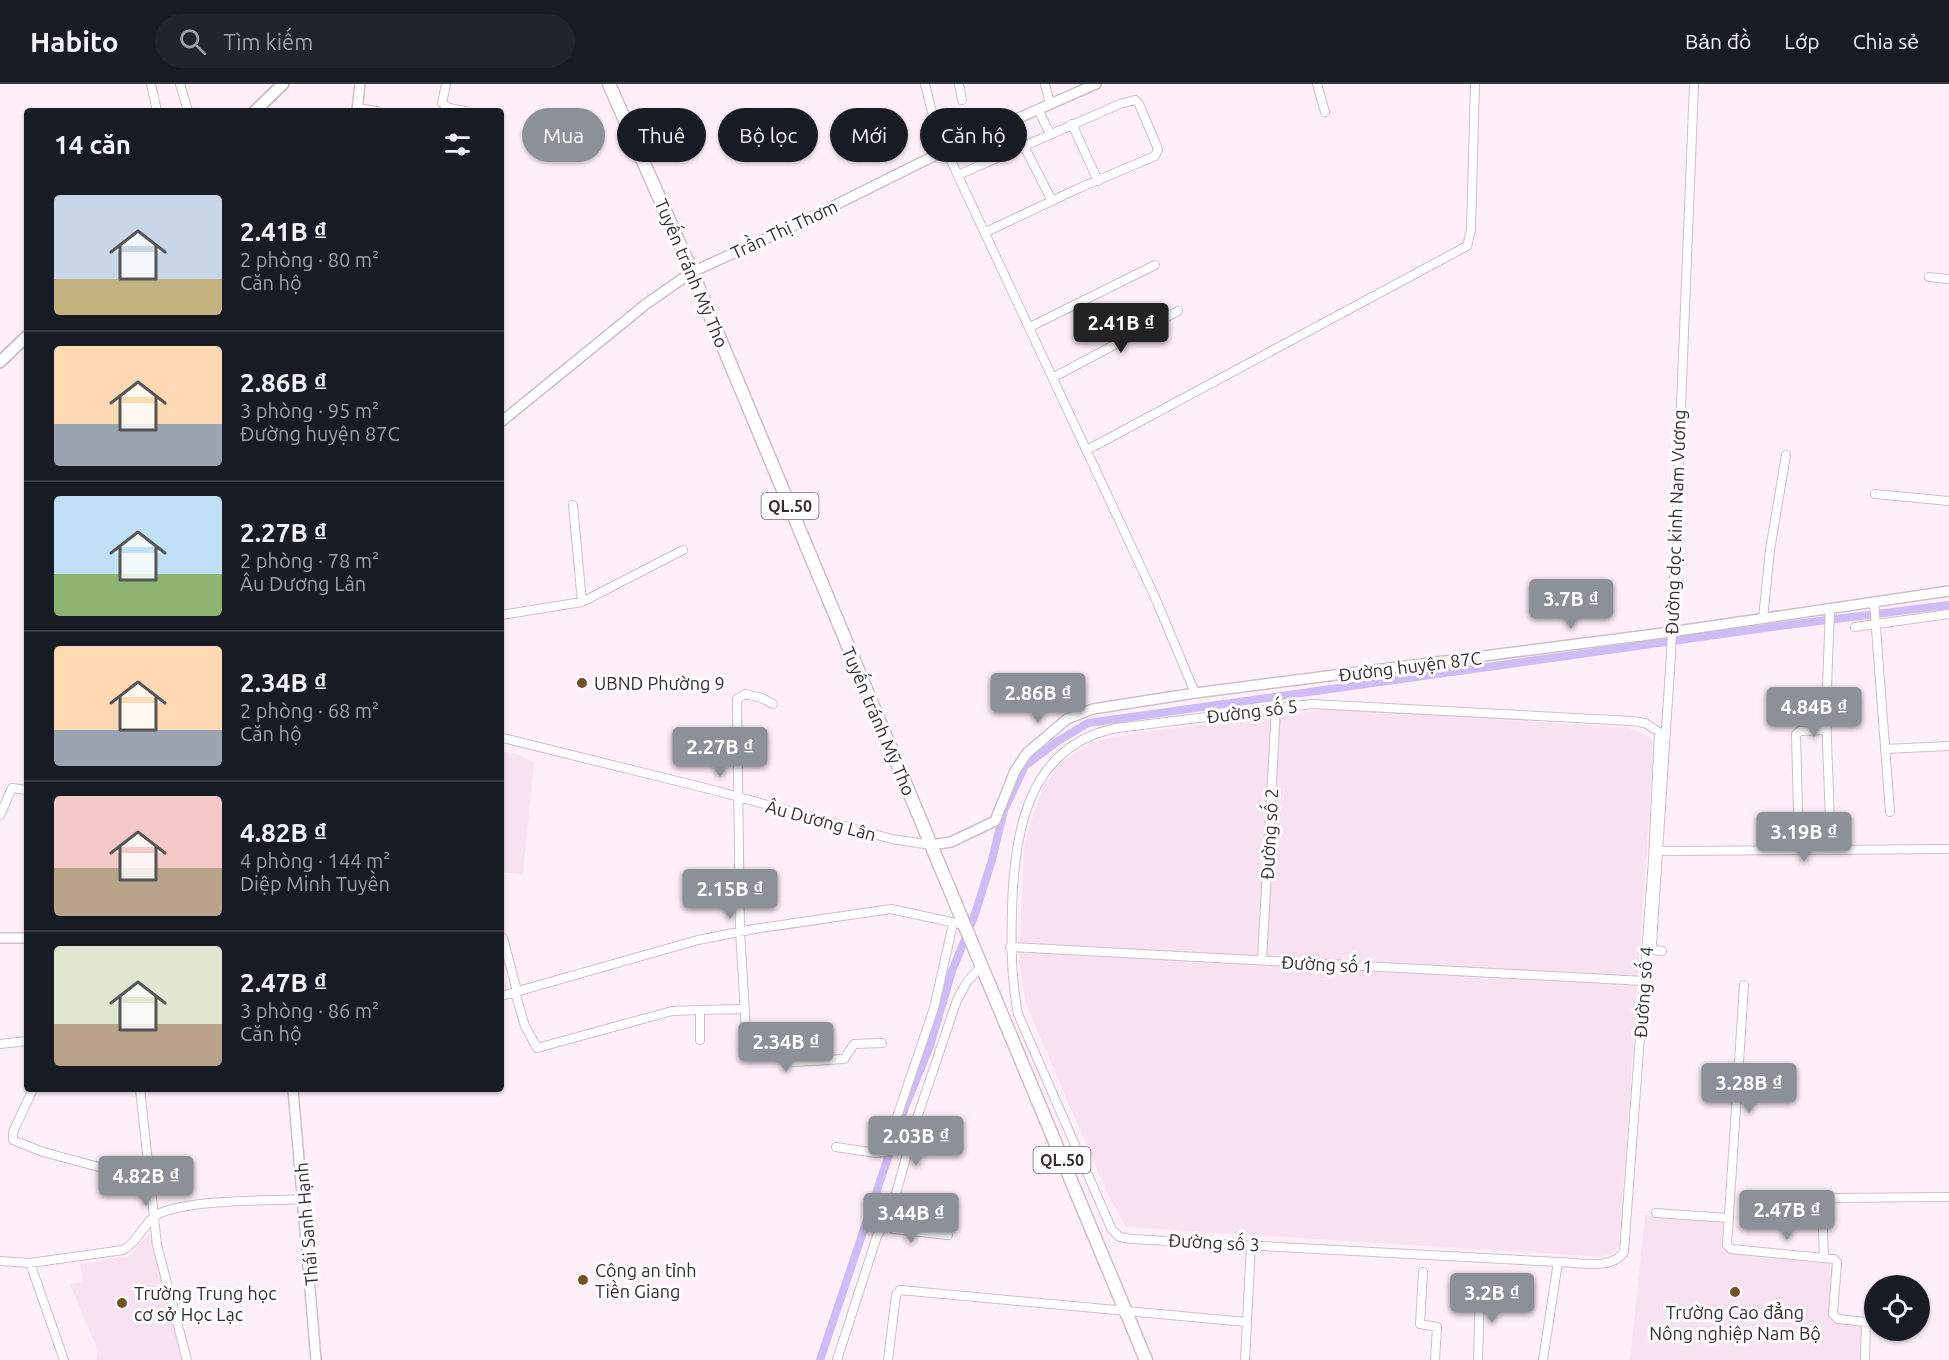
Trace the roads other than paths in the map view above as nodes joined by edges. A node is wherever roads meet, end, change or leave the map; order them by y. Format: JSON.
{"nodes":[{"id":1,"x":151,"y":84,"type":"edge"},
{"id":2,"x":180,"y":84,"type":"edge"},
{"id":3,"x":283,"y":84,"type":"edge"},
{"id":4,"x":360,"y":84,"type":"edge"},
{"id":5,"x":446,"y":84,"type":"edge"},
{"id":6,"x":609,"y":84,"type":"edge"},
{"id":7,"x":925,"y":84,"type":"edge"},
{"id":8,"x":959,"y":84,"type":"edge"},
{"id":9,"x":1046,"y":84,"type":"edge"},
{"id":10,"x":1096,"y":84,"type":"edge"},
{"id":11,"x":1317,"y":84,"type":"edge"},
{"id":12,"x":1475,"y":84,"type":"edge"},
{"id":13,"x":1694,"y":84,"type":"edge"},
{"id":14,"x":962,"y":100,"type":"dead end"},
{"id":15,"x":1050,"y":104,"type":"junction"},
{"id":16,"x":156,"y":108,"type":"edge"},
{"id":17,"x":187,"y":108,"type":"edge"},
{"id":18,"x":258,"y":108,"type":"edge"},
{"id":19,"x":357,"y":108,"type":"edge"},
{"id":20,"x":448,"y":108,"type":"edge"},
{"id":21,"x":931,"y":108,"type":"edge"},
{"id":22,"x":1039,"y":111,"type":"junction"},
{"id":23,"x":1325,"y":112,"type":"dead end"},
{"id":24,"x":1027,"y":116,"type":"edge"},
{"id":25,"x":1072,"y":124,"type":"junction"},
{"id":26,"x":1049,"y":132,"type":"junction"},
{"id":27,"x":1027,"y":144,"type":"edge"},
{"id":28,"x":1027,"y":152,"type":"edge"},
{"id":29,"x":927,"y":162,"type":"edge"},
{"id":30,"x":952,"y":162,"type":"edge"},
{"id":31,"x":988,"y":162,"type":"edge"},
{"id":32,"x":958,"y":175,"type":"junction"},
{"id":33,"x":1098,"y":181,"type":"junction"},
{"id":34,"x":1052,"y":201,"type":"junction"},
{"id":35,"x":986,"y":232,"type":"junction"},
{"id":36,"x":1155,"y":265,"type":"dead end"},
{"id":37,"x":692,"y":272,"type":"junction"},
{"id":38,"x":1929,"y":277,"type":"dead end"},
{"id":39,"x":1949,"y":279,"type":"edge"},
{"id":40,"x":1178,"y":311,"type":"dead end"},
{"id":41,"x":1030,"y":327,"type":"junction"},
{"id":42,"x":24,"y":339,"type":"edge"},
{"id":43,"x":0,"y":362,"type":"edge"},
{"id":44,"x":1054,"y":377,"type":"junction"},
{"id":45,"x":504,"y":420,"type":"edge"},
{"id":46,"x":1087,"y":450,"type":"junction"},
{"id":47,"x":1786,"y":455,"type":"dead end"},
{"id":48,"x":1875,"y":494,"type":"dead end"},
{"id":49,"x":1949,"y":501,"type":"edge"},
{"id":50,"x":573,"y":505,"type":"dead end"},
{"id":51,"x":682,"y":550,"type":"dead end"},
{"id":52,"x":1949,"y":591,"type":"edge"},
{"id":53,"x":582,"y":602,"type":"junction"},
{"id":54,"x":1875,"y":605,"type":"junction"},
{"id":55,"x":1830,"y":612,"type":"junction"},
{"id":56,"x":1949,"y":614,"type":"edge"},
{"id":57,"x":504,"y":615,"type":"edge"},
{"id":58,"x":1763,"y":618,"type":"junction"},
{"id":59,"x":1876,"y":621,"type":"junction"},
{"id":60,"x":1855,"y":627,"type":"dead end"},
{"id":61,"x":1671,"y":639,"type":"junction"},
{"id":62,"x":1195,"y":693,"type":"junction"},
{"id":63,"x":773,"y":704,"type":"dead end"},
{"id":64,"x":1275,"y":708,"type":"junction"},
{"id":65,"x":1654,"y":727,"type":"joint"},
{"id":66,"x":1827,"y":730,"type":"junction"},
{"id":67,"x":504,"y":738,"type":"edge"},
{"id":68,"x":1949,"y":746,"type":"edge"},
{"id":69,"x":1885,"y":749,"type":"junction"},
{"id":70,"x":24,"y":790,"type":"edge"},
{"id":71,"x":737,"y":796,"type":"junction"},
{"id":72,"x":1890,"y":813,"type":"dead end"},
{"id":73,"x":0,"y":815,"type":"edge"},
{"id":74,"x":931,"y":846,"type":"junction"},
{"id":75,"x":1832,"y":849,"type":"junction"},
{"id":76,"x":1949,"y":849,"type":"edge"},
{"id":77,"x":1799,"y":850,"type":"junction"},
{"id":78,"x":1659,"y":852,"type":"junction"},
{"id":79,"x":962,"y":926,"type":"junction"},
{"id":80,"x":740,"y":931,"type":"junction"},
{"id":81,"x":0,"y":938,"type":"edge"},
{"id":82,"x":24,"y":938,"type":"edge"},
{"id":83,"x":504,"y":942,"type":"edge"},
{"id":84,"x":1010,"y":947,"type":"junction"},
{"id":85,"x":1662,"y":951,"type":"dead end"},
{"id":86,"x":1262,"y":960,"type":"junction"},
{"id":87,"x":981,"y":963,"type":"junction"},
{"id":88,"x":1644,"y":981,"type":"junction"},
{"id":89,"x":1744,"y":985,"type":"dead end"},
{"id":90,"x":516,"y":991,"type":"junction"},
{"id":91,"x":504,"y":995,"type":"edge"},
{"id":92,"x":744,"y":1009,"type":"junction"},
{"id":93,"x":700,"y":1010,"type":"junction"},
{"id":94,"x":1026,"y":1033,"type":"junction"},
{"id":95,"x":1013,"y":1037,"type":"junction"},
{"id":96,"x":700,"y":1040,"type":"dead end"},
{"id":97,"x":24,"y":1041,"type":"edge"},
{"id":98,"x":882,"y":1043,"type":"dead end"},
{"id":99,"x":0,"y":1044,"type":"edge"},
{"id":100,"x":32,"y":1092,"type":"edge"},
{"id":101,"x":141,"y":1092,"type":"edge"},
{"id":102,"x":293,"y":1092,"type":"edge"},
{"id":103,"x":836,"y":1147,"type":"dead end"},
{"id":104,"x":150,"y":1162,"type":"junction"},
{"id":105,"x":1094,"y":1188,"type":"junction"},
{"id":106,"x":1077,"y":1195,"type":"junction"},
{"id":107,"x":1949,"y":1197,"type":"edge"},
{"id":108,"x":303,"y":1199,"type":"junction"},
{"id":109,"x":1656,"y":1212,"type":"dead end"},
{"id":110,"x":154,"y":1217,"type":"junction"},
{"id":111,"x":1728,"y":1218,"type":"junction"},
{"id":112,"x":884,"y":1225,"type":"junction"},
{"id":113,"x":948,"y":1235,"type":"dead end"},
{"id":114,"x":1251,"y":1244,"type":"junction"},
{"id":115,"x":1824,"y":1257,"type":"junction"},
{"id":116,"x":1620,"y":1258,"type":"joint"},
{"id":117,"x":0,"y":1261,"type":"edge"},
{"id":118,"x":1558,"y":1262,"type":"junction"},
{"id":119,"x":30,"y":1263,"type":"junction"},
{"id":120,"x":1423,"y":1272,"type":"dead end"},
{"id":121,"x":1480,"y":1288,"type":"dead end"},
{"id":122,"x":1124,"y":1311,"type":"junction"},
{"id":123,"x":1246,"y":1322,"type":"junction"},
{"id":124,"x":64,"y":1360,"type":"edge"},
{"id":125,"x":187,"y":1360,"type":"edge"},
{"id":126,"x":316,"y":1360,"type":"edge"},
{"id":127,"x":837,"y":1360,"type":"edge"},
{"id":128,"x":888,"y":1360,"type":"edge"},
{"id":129,"x":1146,"y":1360,"type":"edge"},
{"id":130,"x":1245,"y":1360,"type":"edge"},
{"id":131,"x":1435,"y":1360,"type":"edge"},
{"id":132,"x":1478,"y":1360,"type":"edge"},
{"id":133,"x":1543,"y":1360,"type":"edge"},
{"id":134,"x":1865,"y":1360,"type":"edge"}],
"edges":[{"from":1,"to":16,"type":"street"},
{"from":2,"to":17,"type":"street"},
{"from":3,"to":18,"type":"main road"},
{"from":4,"to":19,"type":"street"},
{"from":5,"to":20,"type":"street"},
{"from":6,"to":37,"type":"highway","name":"Tuyến tránh Mỹ Tho","number":"QL.50"},
{"from":7,"to":21,"type":"street"},
{"from":8,"to":14,"type":"street"},
{"from":9,"to":15,"type":"street"},
{"from":10,"to":15,"type":"street","name":"Trần Thị Thơm"},
{"from":11,"to":23,"type":"street"},
{"from":12,"to":46,"type":"street"},
{"from":13,"to":61,"type":"street","name":"Đường dọc kinh Nam Vương"},
{"from":15,"to":22,"type":"street","name":"Trần Thị Thơm"},
{"from":22,"to":24,"type":"street","name":"Trần Thị Thơm"},
{"from":22,"to":26,"type":"street"},
{"from":25,"to":26,"type":"street"},
{"from":25,"to":33,"type":"street"},
{"from":25,"to":33,"type":"street"},
{"from":26,"to":27,"type":"street"},
{"from":28,"to":34,"type":"street"},
{"from":29,"to":37,"type":"street","name":"Trần Thị Thơm"},
{"from":30,"to":32,"type":"street"},
{"from":31,"to":32,"type":"street"},
{"from":32,"to":35,"type":"street"},
{"from":33,"to":34,"type":"street"},
{"from":34,"to":35,"type":"street"},
{"from":35,"to":41,"type":"street"},
{"from":36,"to":41,"type":"street"},
{"from":37,"to":45,"type":"street","name":"Trần Thị Thơm"},
{"from":37,"to":74,"type":"highway","name":"Tuyến tránh Mỹ Tho","number":"QL.50"},
{"from":38,"to":39,"type":"street"},
{"from":40,"to":44,"type":"street"},
{"from":41,"to":44,"type":"street"},
{"from":42,"to":43,"type":"main road"},
{"from":44,"to":46,"type":"street"},
{"from":46,"to":62,"type":"street"},
{"from":47,"to":58,"type":"street"},
{"from":48,"to":49,"type":"street"},
{"from":50,"to":53,"type":"street"},
{"from":51,"to":53,"type":"street"},
{"from":52,"to":54,"type":"street","name":"Đường huyện 87C"},
{"from":53,"to":57,"type":"street"},
{"from":54,"to":55,"type":"street","name":"Đường huyện 87C"},
{"from":54,"to":59,"type":"street"},
{"from":55,"to":58,"type":"street","name":"Đường huyện 87C"},
{"from":55,"to":66,"type":"street"},
{"from":56,"to":59,"type":"street"},
{"from":58,"to":61,"type":"street","name":"Đường huyện 87C"},
{"from":59,"to":60,"type":"street"},
{"from":59,"to":69,"type":"street"},
{"from":61,"to":62,"type":"street","name":"Đường huyện 87C"},
{"from":61,"to":78,"type":"street","name":"Đường dọc kinh Nam Vương"},
{"from":62,"to":74,"type":"street","name":"Đường huyện 87C"},
{"from":63,"to":71,"type":"street"},
{"from":64,"to":65,"type":"street","name":"Đường số 5"},
{"from":64,"to":84,"type":"street","name":"Đường số 5"},
{"from":64,"to":86,"type":"street","name":"Đường số 2"},
{"from":65,"to":88,"type":"street","name":"Đường số 4"},
{"from":66,"to":75,"type":"street"},
{"from":66,"to":77,"type":"street"},
{"from":67,"to":71,"type":"street","name":"Âu Dương Lân"},
{"from":68,"to":69,"type":"street"},
{"from":69,"to":72,"type":"street"},
{"from":70,"to":73,"type":"street"},
{"from":71,"to":74,"type":"street","name":"Âu Dương Lân"},
{"from":71,"to":80,"type":"street"},
{"from":74,"to":79,"type":"highway","name":"Tuyến tránh Mỹ Tho","number":"QL.50"},
{"from":75,"to":76,"type":"street"},
{"from":75,"to":77,"type":"street"},
{"from":77,"to":78,"type":"street"},
{"from":78,"to":85,"type":"street","name":"Đường dọc kinh Nam Vương"},
{"from":79,"to":80,"type":"street"},
{"from":79,"to":87,"type":"highway","name":"Tuyến tránh Mỹ Tho","number":"QL.50"},
{"from":79,"to":103,"type":"street"},
{"from":80,"to":90,"type":"street"},
{"from":80,"to":92,"type":"street"},
{"from":81,"to":82,"type":"street"},
{"from":83,"to":90,"type":"street"},
{"from":84,"to":86,"type":"street","name":"Đường số 1"},
{"from":84,"to":94,"type":"street","name":"Đường số 3"},
{"from":86,"to":88,"type":"street","name":"Đường số 1"},
{"from":87,"to":95,"type":"highway","name":"Tuyến tránh Mỹ Tho","number":"QL.50"},
{"from":87,"to":112,"type":"street"},
{"from":88,"to":116,"type":"street","name":"Đường số 4"},
{"from":89,"to":111,"type":"street"},
{"from":90,"to":91,"type":"street"},
{"from":90,"to":93,"type":"street"},
{"from":92,"to":93,"type":"street"},
{"from":92,"to":98,"type":"street"},
{"from":93,"to":96,"type":"street"},
{"from":94,"to":95,"type":"street"},
{"from":94,"to":105,"type":"street","name":"Đường số 3"},
{"from":95,"to":106,"type":"highway","name":"Tuyến tránh Mỹ Tho","number":"QL.50"},
{"from":97,"to":99,"type":"street"},
{"from":100,"to":104,"type":"street"},
{"from":101,"to":104,"type":"street"},
{"from":102,"to":108,"type":"street","name":"Thái Sanh Hạnh"},
{"from":104,"to":110,"type":"street"},
{"from":105,"to":106,"type":"street"},
{"from":105,"to":114,"type":"street","name":"Đường số 3"},
{"from":106,"to":122,"type":"highway","name":"Tuyến tránh Mỹ Tho","number":"QL.50"},
{"from":107,"to":115,"type":"street"},
{"from":108,"to":110,"type":"street"},
{"from":108,"to":126,"type":"street","name":"Thái Sanh Hạnh"},
{"from":109,"to":111,"type":"street"},
{"from":110,"to":119,"type":"street"},
{"from":110,"to":125,"type":"street"},
{"from":111,"to":115,"type":"street"},
{"from":112,"to":113,"type":"street"},
{"from":112,"to":127,"type":"street"},
{"from":114,"to":118,"type":"street","name":"Đường số 3"},
{"from":114,"to":123,"type":"street"},
{"from":115,"to":134,"type":"street"},
{"from":116,"to":118,"type":"street","name":"Đường số 3"},
{"from":117,"to":119,"type":"street"},
{"from":118,"to":133,"type":"street"},
{"from":119,"to":124,"type":"street"},
{"from":120,"to":131,"type":"street"},
{"from":121,"to":132,"type":"street"},
{"from":122,"to":123,"type":"street"},
{"from":122,"to":128,"type":"street"},
{"from":122,"to":129,"type":"highway","name":"Tuyến tránh Mỹ Tho","number":"QL.50"},
{"from":123,"to":130,"type":"street"}]}
